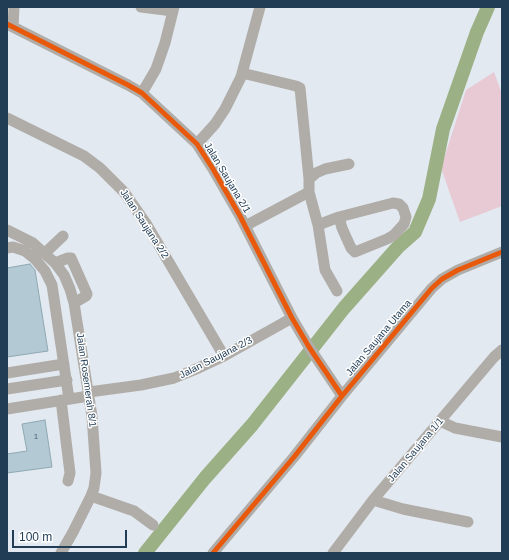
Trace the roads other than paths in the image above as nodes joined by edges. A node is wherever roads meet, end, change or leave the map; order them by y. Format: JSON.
{"nodes":[{"id":1,"x":14,"y":7,"type":"edge"},
{"id":2,"x":141,"y":7,"type":"edge"},
{"id":3,"x":260,"y":7,"type":"edge"},
{"id":4,"x":174,"y":9,"type":"edge"},
{"id":5,"x":10,"y":26,"type":"edge"},
{"id":6,"x":242,"y":73,"type":"junction"},
{"id":7,"x":142,"y":93,"type":"junction"},
{"id":8,"x":7,"y":118,"type":"edge"},
{"id":9,"x":197,"y":144,"type":"junction"},
{"id":10,"x":349,"y":164,"type":"dead end"},
{"id":11,"x":309,"y":179,"type":"junction"},
{"id":12,"x":309,"y":192,"type":"junction"},
{"id":13,"x":339,"y":217,"type":"junction"},
{"id":14,"x":318,"y":225,"type":"junction"},
{"id":15,"x":245,"y":226,"type":"junction"},
{"id":16,"x":7,"y":230,"type":"edge"},
{"id":17,"x":63,"y":236,"type":"dead end"},
{"id":18,"x":7,"y":248,"type":"edge"},
{"id":19,"x":502,"y":252,"type":"edge"},
{"id":20,"x":45,"y":253,"type":"junction"},
{"id":21,"x":55,"y":263,"type":"junction"},
{"id":22,"x":337,"y":291,"type":"dead end"},
{"id":23,"x":74,"y":304,"type":"junction"},
{"id":24,"x":292,"y":318,"type":"junction"},
{"id":25,"x":502,"y":350,"type":"edge"},
{"id":26,"x":224,"y":356,"type":"junction"},
{"id":27,"x":64,"y":364,"type":"junction"},
{"id":28,"x":7,"y":373,"type":"edge"},
{"id":29,"x":67,"y":380,"type":"junction"},
{"id":30,"x":7,"y":389,"type":"edge"},
{"id":31,"x":89,"y":394,"type":"junction"},
{"id":32,"x":342,"y":396,"type":"junction"},
{"id":33,"x":65,"y":400,"type":"junction"},
{"id":34,"x":7,"y":409,"type":"edge"},
{"id":35,"x":440,"y":421,"type":"junction"},
{"id":36,"x":502,"y":437,"type":"edge"},
{"id":37,"x":68,"y":481,"type":"dead end"},
{"id":38,"x":91,"y":496,"type":"junction"},
{"id":39,"x":373,"y":500,"type":"junction"},
{"id":40,"x":468,"y":522,"type":"dead end"},
{"id":41,"x":153,"y":525,"type":"dead end"},
{"id":42,"x":61,"y":553,"type":"edge"},
{"id":43,"x":213,"y":553,"type":"edge"},
{"id":44,"x":333,"y":553,"type":"edge"}],
"edges":[{"from":1,"to":5,"type":"street"},
{"from":2,"to":4,"type":"street"},
{"from":3,"to":6,"type":"street"},
{"from":4,"to":7,"type":"street"},
{"from":5,"to":7,"type":"street","name":"Jalan Saujana 2/1"},
{"from":6,"to":9,"type":"street"},
{"from":6,"to":11,"type":"street"},
{"from":7,"to":9,"type":"street","name":"Jalan Saujana 2/1"},
{"from":8,"to":26,"type":"street","name":"Jalan Saujana 2/2"},
{"from":9,"to":15,"type":"street","name":"Jalan Saujana 2/1"},
{"from":10,"to":11,"type":"street"},
{"from":11,"to":12,"type":"street"},
{"from":12,"to":14,"type":"street"},
{"from":12,"to":15,"type":"street"},
{"from":13,"to":13,"type":"street"},
{"from":13,"to":14,"type":"street"},
{"from":14,"to":22,"type":"street"},
{"from":15,"to":24,"type":"street","name":"Jalan Saujana 2/1"},
{"from":16,"to":20,"type":"street","name":"Jalan Rosemerah 8/1"},
{"from":17,"to":20,"type":"street"},
{"from":18,"to":27,"type":"street"},
{"from":19,"to":32,"type":"street","name":"Jalan Saujana Utama"},
{"from":20,"to":21,"type":"street","name":"Jalan Rosemerah 8/1"},
{"from":21,"to":23,"type":"street","name":"Jalan Rosemerah 8/1"},
{"from":21,"to":23,"type":"street"},
{"from":23,"to":31,"type":"street","name":"Jalan Rosemerah 8/1"},
{"from":24,"to":26,"type":"street","name":"Jalan Saujana 2/3"},
{"from":24,"to":32,"type":"street","name":"Jalan Saujana 2/1"},
{"from":25,"to":35,"type":"street","name":"Jalan Saujana 1/1"},
{"from":26,"to":31,"type":"street","name":"Jalan Saujana 2/3"},
{"from":27,"to":28,"type":"street"},
{"from":27,"to":29,"type":"street"},
{"from":29,"to":30,"type":"street"},
{"from":29,"to":33,"type":"street"},
{"from":31,"to":33,"type":"street","name":"Jalan Saujana 2/3"},
{"from":31,"to":38,"type":"street","name":"Jalan Rosemerah 8/1"},
{"from":32,"to":43,"type":"street","name":"Jalan Saujana Utama"},
{"from":33,"to":34,"type":"street","name":"Jalan Saujana 2/3"},
{"from":33,"to":37,"type":"street"},
{"from":35,"to":36,"type":"street"},
{"from":35,"to":39,"type":"street","name":"Jalan Saujana 1/1"},
{"from":38,"to":41,"type":"street"},
{"from":38,"to":42,"type":"street","name":"Jalan Rosemerah 8/1"},
{"from":39,"to":40,"type":"street"},
{"from":39,"to":44,"type":"street","name":"Jalan Saujana 1/1"}]}
